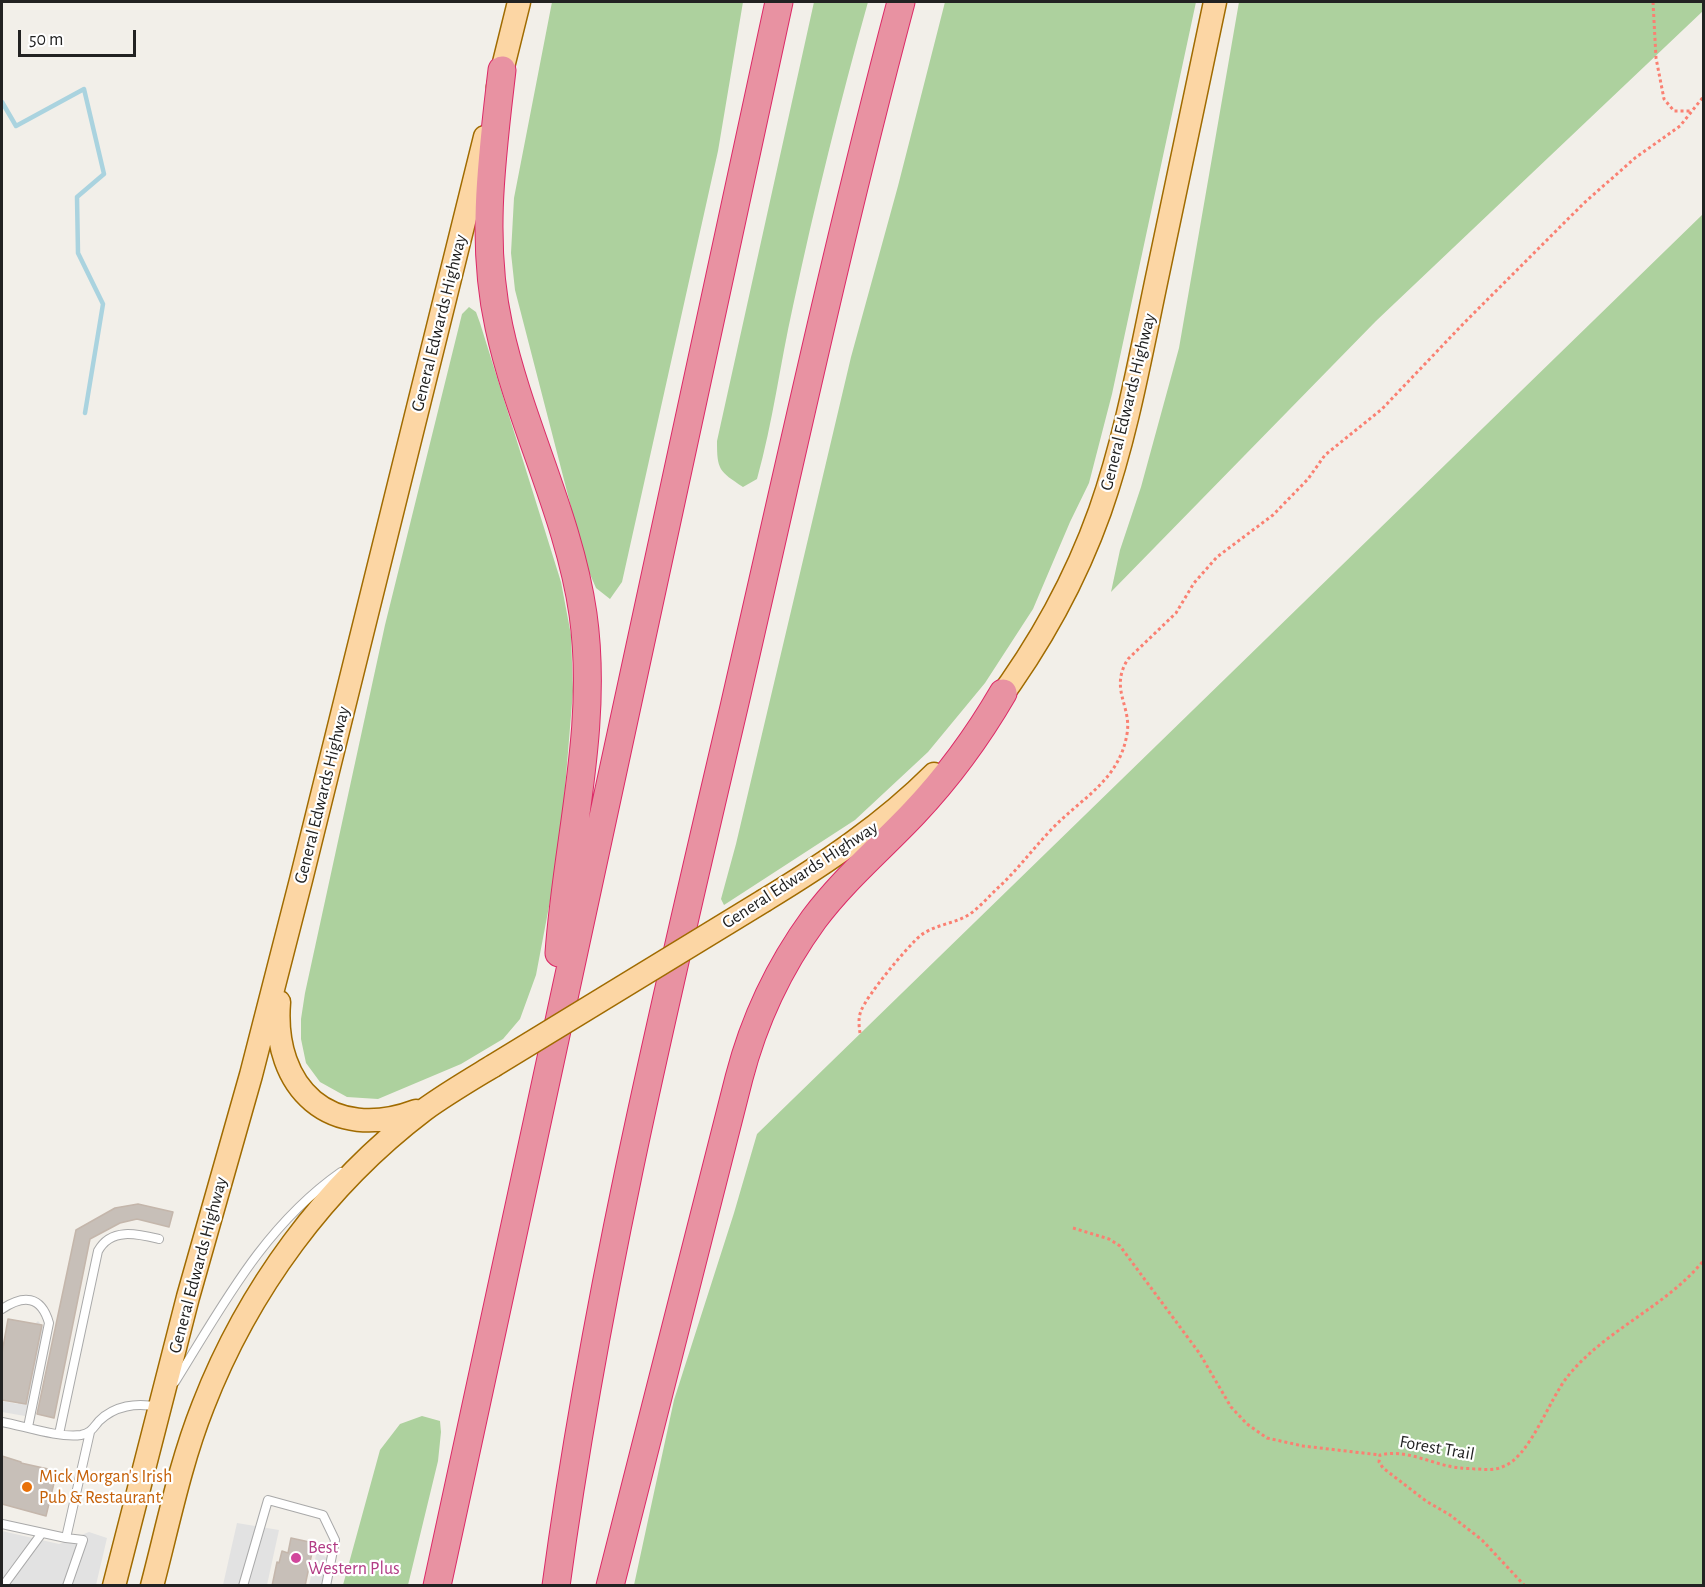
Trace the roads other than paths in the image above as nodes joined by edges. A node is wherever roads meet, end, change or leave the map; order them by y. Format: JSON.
{"nodes":[{"id":1,"x":519,"y":2,"type":"edge"},
{"id":2,"x":778,"y":2,"type":"edge"},
{"id":3,"x":901,"y":2,"type":"edge"},
{"id":4,"x":1215,"y":2,"type":"edge"},
{"id":5,"x":502,"y":70,"type":"junction"},
{"id":6,"x":1004,"y":693,"type":"junction"},
{"id":7,"x":302,"y":880,"type":"junction"},
{"id":8,"x":552,"y":1054,"type":"junction"},
{"id":9,"x":436,"y":1102,"type":"junction"},
{"id":10,"x":378,"y":1149,"type":"junction"},
{"id":11,"x":159,"y":1239,"type":"dead end"},
{"id":12,"x":2,"y":1309,"type":"edge"},
{"id":13,"x":160,"y":1408,"type":"junction"},
{"id":14,"x":2,"y":1422,"type":"edge"},
{"id":15,"x":28,"y":1427,"type":"junction"},
{"id":16,"x":90,"y":1432,"type":"junction"},
{"id":17,"x":60,"y":1434,"type":"junction"},
{"id":18,"x":2,"y":1524,"type":"edge"},
{"id":19,"x":42,"y":1533,"type":"junction"},
{"id":20,"x":66,"y":1538,"type":"junction"},
{"id":21,"x":3,"y":1586,"type":"edge"},
{"id":22,"x":67,"y":1586,"type":"edge"},
{"id":23,"x":114,"y":1586,"type":"edge"},
{"id":24,"x":153,"y":1586,"type":"edge"},
{"id":25,"x":243,"y":1586,"type":"edge"},
{"id":26,"x":326,"y":1586,"type":"edge"},
{"id":27,"x":437,"y":1586,"type":"edge"},
{"id":28,"x":556,"y":1586,"type":"edge"},
{"id":29,"x":610,"y":1586,"type":"edge"}],
"edges":[{"from":1,"to":5,"type":"main road","name":"General Edwards Highway"},
{"from":2,"to":8,"type":"highway"},
{"from":3,"to":28,"type":"highway"},
{"from":4,"to":6,"type":"main road","name":"General Edwards Highway"},
{"from":5,"to":7,"type":"main road","name":"General Edwards Highway"},
{"from":5,"to":8,"type":"highway"},
{"from":6,"to":9,"type":"main road","name":"General Edwards Highway","bridge":true},
{"from":6,"to":29,"type":"highway"},
{"from":7,"to":9,"type":"main road"},
{"from":7,"to":13,"type":"main road","name":"General Edwards Highway"},
{"from":8,"to":27,"type":"highway"},
{"from":9,"to":10,"type":"main road","name":"General Edwards Highway"},
{"from":10,"to":13,"type":"lane"},
{"from":10,"to":24,"type":"main road","name":"General Edwards Highway"},
{"from":11,"to":17,"type":"lane"},
{"from":12,"to":15,"type":"lane"},
{"from":13,"to":16,"type":"lane"},
{"from":13,"to":23,"type":"main road","name":"General Edwards Highway"},
{"from":14,"to":15,"type":"lane"},
{"from":15,"to":17,"type":"lane"},
{"from":16,"to":17,"type":"lane"},
{"from":16,"to":20,"type":"lane"},
{"from":18,"to":19,"type":"lane"},
{"from":19,"to":20,"type":"lane"},
{"from":19,"to":21,"type":"lane"},
{"from":20,"to":22,"type":"lane"},
{"from":25,"to":26,"type":"lane"}]}
